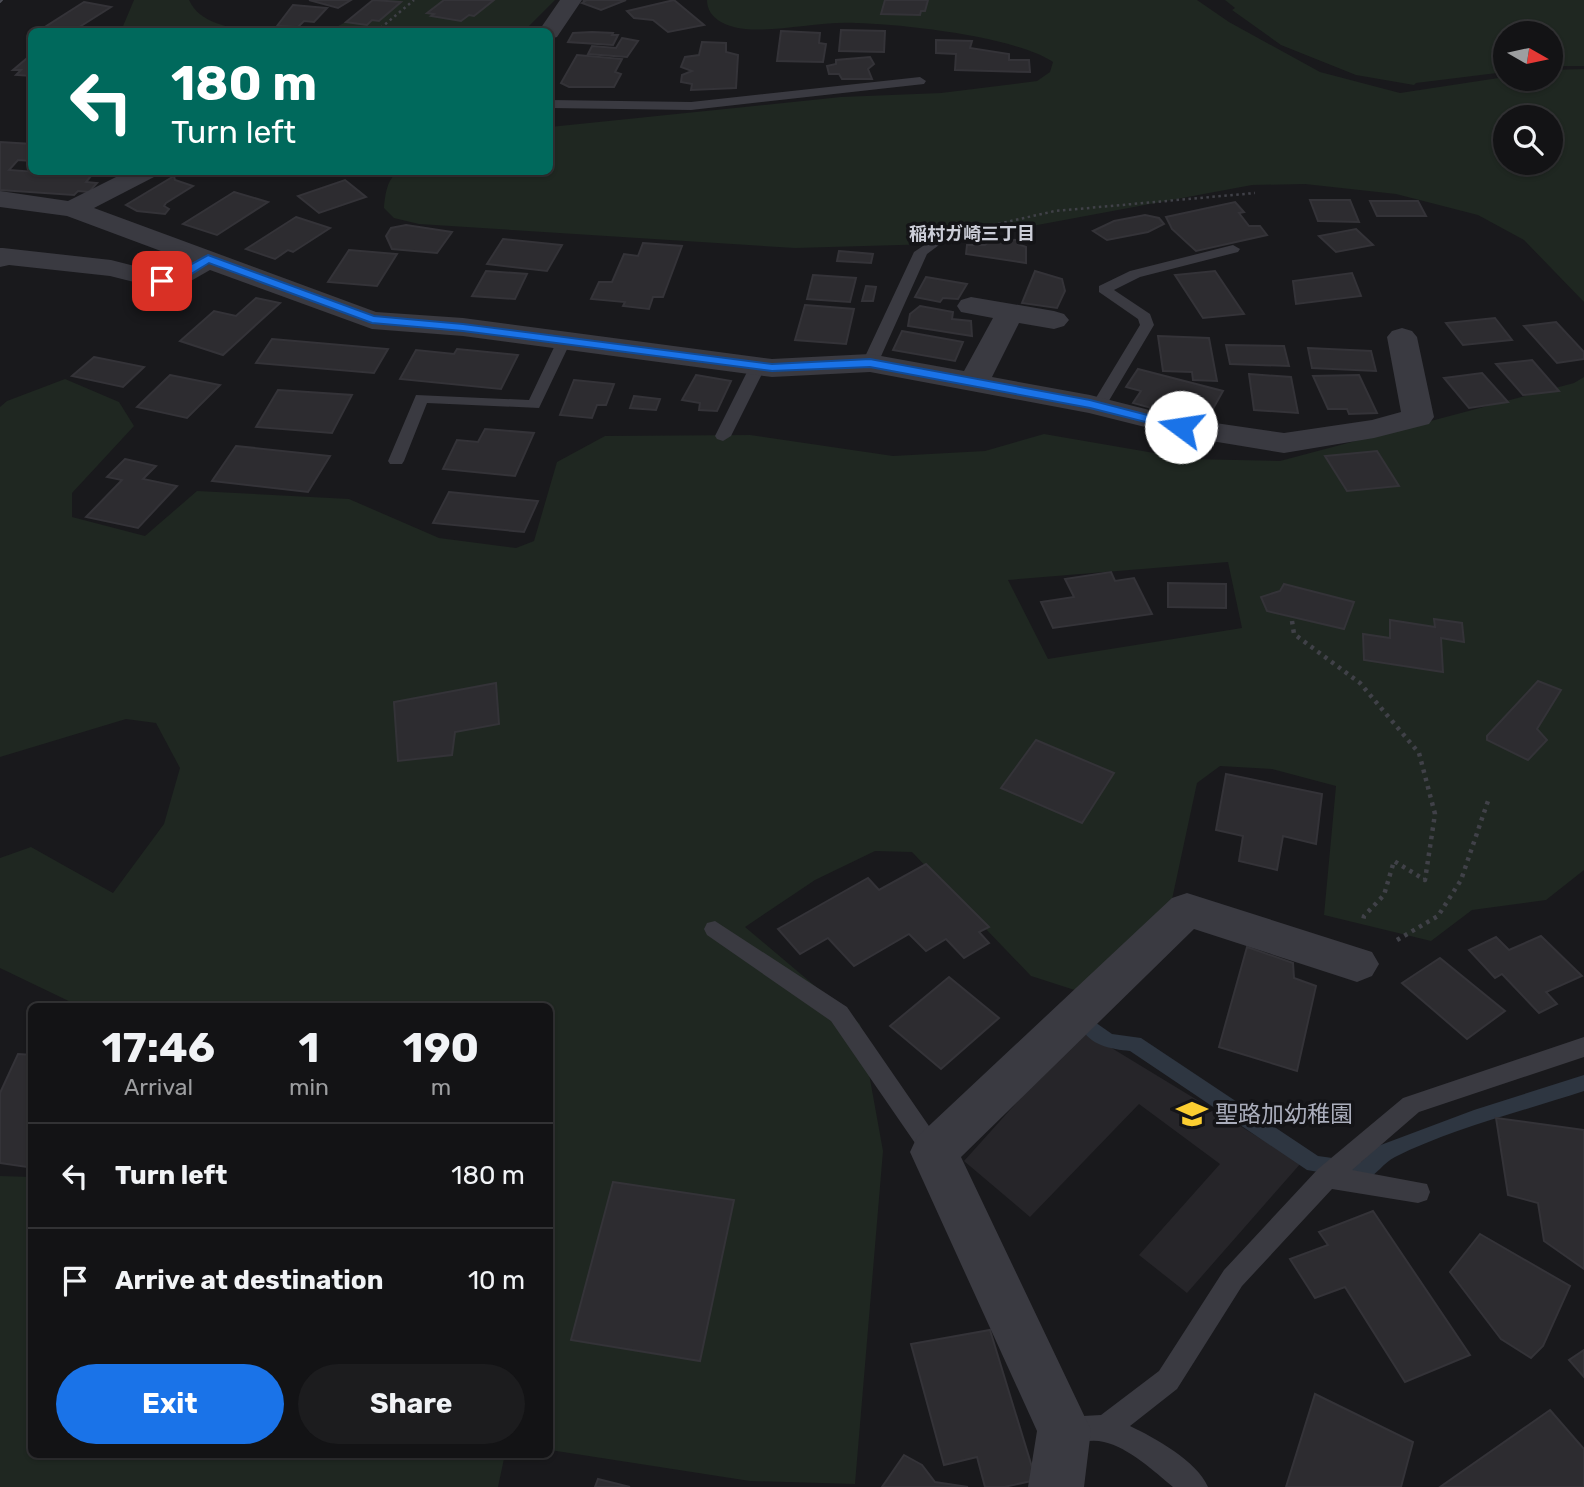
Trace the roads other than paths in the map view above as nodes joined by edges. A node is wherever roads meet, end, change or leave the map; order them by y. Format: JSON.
{"nodes":[{"id":1,"x":571,"y":0,"type":"edge"},
{"id":2,"x":552,"y":28,"type":"edge"},
{"id":3,"x":920,"y":81,"type":"dead end"},
{"id":4,"x":553,"y":104,"type":"edge"},
{"id":5,"x":139,"y":175,"type":"edge"},
{"id":6,"x":0,"y":199,"type":"edge"},
{"id":7,"x":72,"y":209,"type":"junction"},
{"id":8,"x":944,"y":236,"type":"road end"},
{"id":9,"x":1233,"y":249,"type":"dead end"},
{"id":10,"x":208,"y":258,"type":"junction"},
{"id":11,"x":0,"y":259,"type":"edge"},
{"id":12,"x":971,"y":306,"type":"dead end"},
{"id":13,"x":1010,"y":313,"type":"junction"},
{"id":14,"x":1054,"y":320,"type":"dead end"},
{"id":15,"x":1402,"y":337,"type":"dead end"},
{"id":16,"x":564,"y":341,"type":"junction"},
{"id":17,"x":870,"y":363,"type":"junction"},
{"id":18,"x":758,"y":366,"type":"junction"},
{"id":19,"x":974,"y":382,"type":"junction"},
{"id":20,"x":1098,"y":406,"type":"junction"},
{"id":21,"x":723,"y":436,"type":"dead end"},
{"id":22,"x":396,"y":461,"type":"dead end"},
{"id":23,"x":715,"y":929,"type":"dead end"},
{"id":24,"x":1357,"y":964,"type":"road end"},
{"id":25,"x":1584,"y":1047,"type":"edge"},
{"id":26,"x":934,"y":1152,"type":"junction"},
{"id":27,"x":1335,"y":1169,"type":"junction"},
{"id":28,"x":1418,"y":1192,"type":"dead end"},
{"id":29,"x":1085,"y":1429,"type":"junction"},
{"id":30,"x":1056,"y":1487,"type":"edge"},
{"id":31,"x":1194,"y":1487,"type":"edge"}],
"edges":[{"from":1,"to":2,"type":"street"},
{"from":3,"to":4,"type":"lane"},
{"from":5,"to":7,"type":"street"},
{"from":6,"to":7,"type":"street"},
{"from":7,"to":10,"type":"street"},
{"from":8,"to":17,"type":"lane"},
{"from":9,"to":20,"type":"lane"},
{"from":10,"to":11,"type":"street"},
{"from":10,"to":16,"type":"street"},
{"from":12,"to":13,"type":"street"},
{"from":13,"to":14,"type":"street"},
{"from":13,"to":19,"type":"street"},
{"from":15,"to":20,"type":"street"},
{"from":16,"to":18,"type":"street"},
{"from":16,"to":22,"type":"lane"},
{"from":17,"to":18,"type":"street"},
{"from":17,"to":19,"type":"street"},
{"from":18,"to":21,"type":"lane"},
{"from":19,"to":20,"type":"street"},
{"from":23,"to":26,"type":"lane"},
{"from":24,"to":26,"type":"street"},
{"from":25,"to":27,"type":"lane"},
{"from":26,"to":29,"type":"street"},
{"from":27,"to":28,"type":"lane"},
{"from":27,"to":29,"type":"lane"},
{"from":29,"to":30,"type":"street"},
{"from":29,"to":31,"type":"lane"}]}
